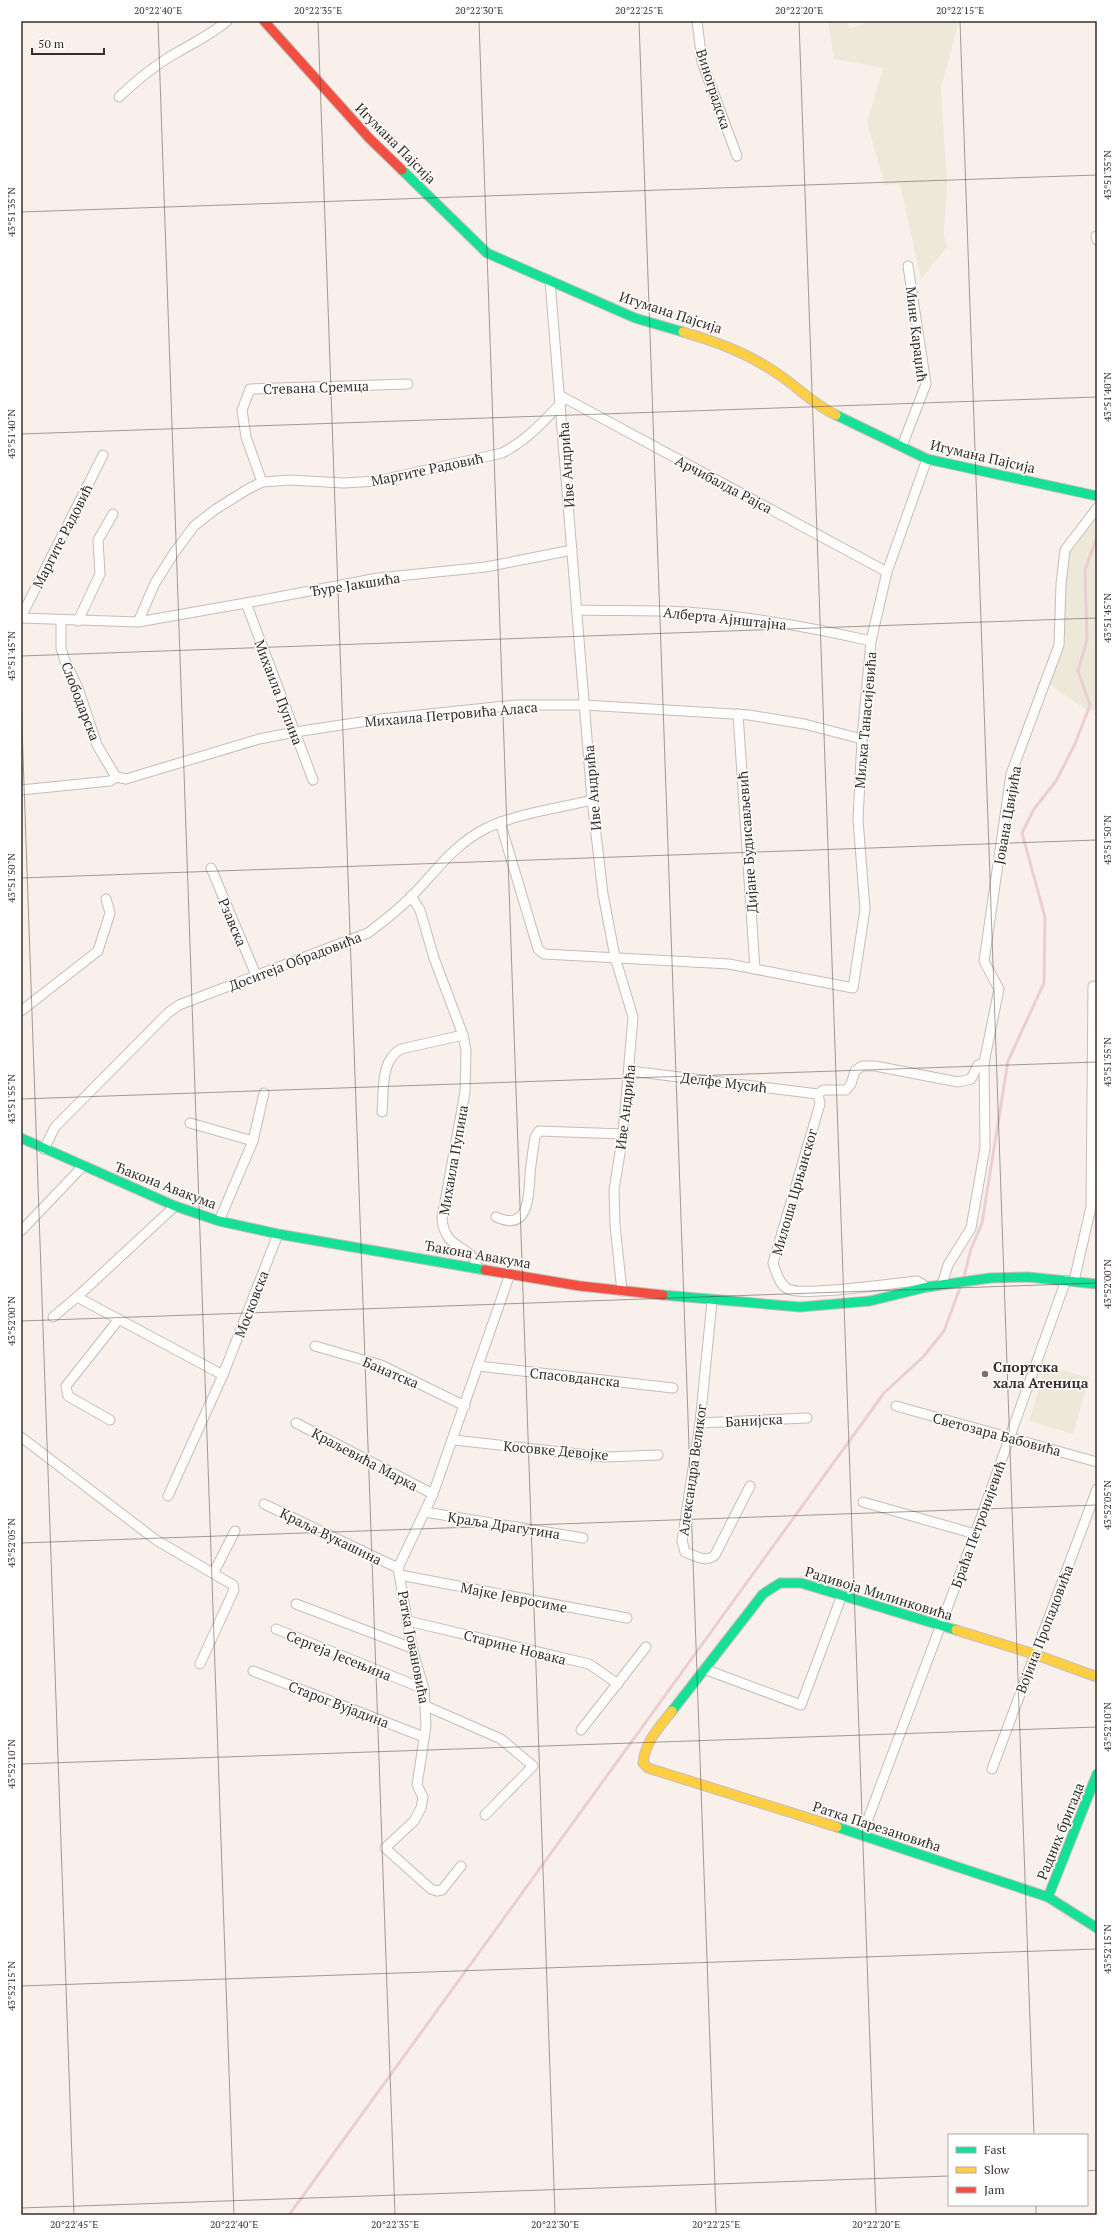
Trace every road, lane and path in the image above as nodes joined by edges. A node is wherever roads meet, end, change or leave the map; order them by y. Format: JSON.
{"nodes":[{"id":1,"x":227,"y":21,"type":"edge"},
{"id":2,"x":264,"y":21,"type":"edge"},
{"id":3,"x":697,"y":21,"type":"edge"},
{"id":4,"x":119,"y":97,"type":"dead end"},
{"id":5,"x":737,"y":156,"type":"dead end"},
{"id":6,"x":908,"y":266,"type":"dead end"},
{"id":7,"x":550,"y":281,"type":"junction"},
{"id":8,"x":408,"y":384,"type":"dead end"},
{"id":9,"x":561,"y":400,"type":"junction"},
{"id":10,"x":902,"y":446,"type":"junction"},
{"id":11,"x":103,"y":455,"type":"dead end"},
{"id":12,"x":927,"y":459,"type":"junction"},
{"id":13,"x":262,"y":482,"type":"junction"},
{"id":14,"x":1097,"y":496,"type":"edge"},
{"id":15,"x":1097,"y":508,"type":"edge"},
{"id":16,"x":113,"y":514,"type":"dead end"},
{"id":17,"x":572,"y":550,"type":"junction"},
{"id":18,"x":887,"y":572,"type":"junction"},
{"id":19,"x":246,"y":604,"type":"junction"},
{"id":20,"x":577,"y":610,"type":"junction"},
{"id":21,"x":21,"y":617,"type":"edge"},
{"id":22,"x":61,"y":620,"type":"junction"},
{"id":23,"x":78,"y":621,"type":"junction"},
{"id":24,"x":138,"y":622,"type":"junction"},
{"id":25,"x":872,"y":641,"type":"junction"},
{"id":26,"x":585,"y":705,"type":"junction"},
{"id":27,"x":738,"y":714,"type":"junction"},
{"id":28,"x":295,"y":732,"type":"junction"},
{"id":29,"x":862,"y":739,"type":"junction"},
{"id":30,"x":116,"y":777,"type":"junction"},
{"id":31,"x":313,"y":780,"type":"dead end"},
{"id":32,"x":21,"y":790,"type":"edge"},
{"id":33,"x":592,"y":800,"type":"junction"},
{"id":34,"x":500,"y":822,"type":"junction"},
{"id":35,"x":211,"y":868,"type":"dead end"},
{"id":36,"x":412,"y":896,"type":"junction"},
{"id":37,"x":106,"y":899,"type":"dead end"},
{"id":38,"x":615,"y":958,"type":"junction"},
{"id":39,"x":755,"y":969,"type":"junction"},
{"id":40,"x":256,"y":975,"type":"junction"},
{"id":41,"x":1097,"y":987,"type":"edge"},
{"id":42,"x":21,"y":1011,"type":"edge"},
{"id":43,"x":463,"y":1035,"type":"junction"},
{"id":44,"x":984,"y":1063,"type":"junction"},
{"id":45,"x":630,"y":1071,"type":"junction"},
{"id":46,"x":264,"y":1093,"type":"dead end"},
{"id":47,"x":818,"y":1094,"type":"junction"},
{"id":48,"x":382,"y":1112,"type":"dead end"},
{"id":49,"x":190,"y":1123,"type":"dead end"},
{"id":50,"x":623,"y":1134,"type":"junction"},
{"id":51,"x":21,"y":1138,"type":"edge"},
{"id":52,"x":253,"y":1141,"type":"junction"},
{"id":53,"x":44,"y":1149,"type":"junction"},
{"id":54,"x":82,"y":1167,"type":"junction"},
{"id":55,"x":175,"y":1206,"type":"junction"},
{"id":56,"x":496,"y":1217,"type":"dead end"},
{"id":57,"x":219,"y":1221,"type":"junction"},
{"id":58,"x":21,"y":1231,"type":"edge"},
{"id":59,"x":278,"y":1234,"type":"junction"},
{"id":60,"x":478,"y":1269,"type":"junction"},
{"id":61,"x":510,"y":1274,"type":"junction"},
{"id":62,"x":1070,"y":1280,"type":"junction"},
{"id":63,"x":944,"y":1284,"type":"junction"},
{"id":64,"x":1097,"y":1284,"type":"edge"},
{"id":65,"x":927,"y":1287,"type":"junction"},
{"id":66,"x":622,"y":1292,"type":"junction"},
{"id":67,"x":77,"y":1297,"type":"junction"},
{"id":68,"x":712,"y":1301,"type":"junction"},
{"id":69,"x":53,"y":1317,"type":"dead end"},
{"id":70,"x":119,"y":1319,"type":"junction"},
{"id":71,"x":315,"y":1346,"type":"dead end"},
{"id":72,"x":478,"y":1366,"type":"junction"},
{"id":73,"x":223,"y":1375,"type":"junction"},
{"id":74,"x":673,"y":1388,"type":"dead end"},
{"id":75,"x":465,"y":1406,"type":"junction"},
{"id":76,"x":896,"y":1406,"type":"dead end"},
{"id":77,"x":807,"y":1418,"type":"dead end"},
{"id":78,"x":110,"y":1420,"type":"dead end"},
{"id":79,"x":296,"y":1423,"type":"dead end"},
{"id":80,"x":700,"y":1423,"type":"junction"},
{"id":81,"x":21,"y":1437,"type":"edge"},
{"id":82,"x":1010,"y":1437,"type":"junction"},
{"id":83,"x":454,"y":1440,"type":"junction"},
{"id":84,"x":658,"y":1455,"type":"dead end"},
{"id":85,"x":1097,"y":1462,"type":"edge"},
{"id":86,"x":750,"y":1486,"type":"dead end"},
{"id":87,"x":1097,"y":1489,"type":"edge"},
{"id":88,"x":434,"y":1494,"type":"junction"},
{"id":89,"x":168,"y":1496,"type":"dead end"},
{"id":90,"x":863,"y":1502,"type":"dead end"},
{"id":91,"x":264,"y":1504,"type":"dead end"},
{"id":92,"x":425,"y":1512,"type":"junction"},
{"id":93,"x":235,"y":1531,"type":"dead end"},
{"id":94,"x":975,"y":1534,"type":"junction"},
{"id":95,"x":583,"y":1538,"type":"dead end"},
{"id":96,"x":214,"y":1572,"type":"junction"},
{"id":97,"x":399,"y":1572,"type":"junction"},
{"id":98,"x":842,"y":1595,"type":"junction"},
{"id":99,"x":296,"y":1604,"type":"dead end"},
{"id":100,"x":627,"y":1618,"type":"dead end"},
{"id":101,"x":408,"y":1621,"type":"junction"},
{"id":102,"x":940,"y":1626,"type":"junction"},
{"id":103,"x":276,"y":1629,"type":"dead end"},
{"id":104,"x":646,"y":1647,"type":"dead end"},
{"id":105,"x":412,"y":1648,"type":"junction"},
{"id":106,"x":1034,"y":1654,"type":"junction"},
{"id":107,"x":200,"y":1664,"type":"dead end"},
{"id":108,"x":704,"y":1669,"type":"junction"},
{"id":109,"x":253,"y":1671,"type":"dead end"},
{"id":110,"x":1097,"y":1677,"type":"edge"},
{"id":111,"x":618,"y":1684,"type":"junction"},
{"id":112,"x":424,"y":1689,"type":"junction"},
{"id":113,"x":426,"y":1706,"type":"junction"},
{"id":114,"x":582,"y":1730,"type":"dead end"},
{"id":115,"x":424,"y":1737,"type":"junction"},
{"id":116,"x":643,"y":1762,"type":"joint"},
{"id":117,"x":992,"y":1769,"type":"dead end"},
{"id":118,"x":1097,"y":1774,"type":"edge"},
{"id":119,"x":485,"y":1815,"type":"dead end"},
{"id":120,"x":862,"y":1834,"type":"junction"},
{"id":121,"x":462,"y":1866,"type":"dead end"},
{"id":122,"x":1048,"y":1897,"type":"junction"},
{"id":123,"x":1097,"y":1928,"type":"edge"}],
"edges":[{"from":1,"to":4,"type":"street"},
{"from":2,"to":7,"type":"street","name":"Игумана Пајсија"},
{"from":3,"to":5,"type":"street","name":"Виноградска"},
{"from":6,"to":10,"type":"street","name":"Мине Караџић"},
{"from":7,"to":9,"type":"street","name":"Иве Андрића"},
{"from":7,"to":10,"type":"street","name":"Игумана Пајсија"},
{"from":8,"to":13,"type":"street","name":"Стевана Сремца"},
{"from":9,"to":13,"type":"street","name":"Маргите Радовић"},
{"from":9,"to":17,"type":"street","name":"Иве Андрића"},
{"from":9,"to":18,"type":"street","name":"Арчибалда Рајса"},
{"from":10,"to":12,"type":"street","name":"Игумана Пајсија"},
{"from":11,"to":21,"type":"street","name":"Маргите Радовић"},
{"from":12,"to":14,"type":"street","name":"Игумана Пајсија"},
{"from":12,"to":18,"type":"street","name":"Миљка Танасијевића"},
{"from":13,"to":24,"type":"street","name":"Маргите Радовић"},
{"from":15,"to":44,"type":"street","name":"Јована Цвијића"},
{"from":16,"to":23,"type":"street"},
{"from":17,"to":19,"type":"street","name":"Ђуре Јакшића"},
{"from":17,"to":20,"type":"street","name":"Иве Андрића"},
{"from":18,"to":25,"type":"street","name":"Миљка Танасијевића"},
{"from":19,"to":24,"type":"street","name":"Ђуре Јакшића"},
{"from":19,"to":28,"type":"street","name":"Михаила Пупина"},
{"from":20,"to":25,"type":"street","name":"Алберта Ајнштајна"},
{"from":20,"to":26,"type":"street","name":"Иве Андрића"},
{"from":21,"to":22,"type":"street","name":"Маргите Радовић"},
{"from":22,"to":23,"type":"street","name":"Маргите Радовић"},
{"from":22,"to":30,"type":"street","name":"Слободарска"},
{"from":23,"to":24,"type":"street","name":"Маргите Радовић"},
{"from":25,"to":29,"type":"street","name":"Миљка Танасијевића"},
{"from":26,"to":27,"type":"street","name":"Михаила Петровића Аласа"},
{"from":26,"to":28,"type":"street","name":"Михаила Петровића Аласа"},
{"from":26,"to":33,"type":"street","name":"Иве Андрића"},
{"from":27,"to":29,"type":"street","name":"Михаила Петровића Аласа"},
{"from":27,"to":39,"type":"street","name":"Дијане Будисављевић"},
{"from":28,"to":30,"type":"street","name":"Михаила Петровића Аласа"},
{"from":28,"to":31,"type":"street","name":"Михаила Пупина"},
{"from":29,"to":39,"type":"street","name":"Миљка Танасијевића"},
{"from":30,"to":32,"type":"street","name":"Михаила Петровића Аласа"},
{"from":33,"to":34,"type":"street","name":"Доситеја Обрадовића"},
{"from":33,"to":38,"type":"street","name":"Иве Андрића"},
{"from":34,"to":36,"type":"street","name":"Доситеја Обрадовића"},
{"from":34,"to":38,"type":"street"},
{"from":35,"to":40,"type":"street","name":"Рзавска"},
{"from":36,"to":40,"type":"street","name":"Доситеја Обрадовића"},
{"from":36,"to":43,"type":"street","name":"Михаила Пупина"},
{"from":37,"to":42,"type":"street"},
{"from":38,"to":39,"type":"street"},
{"from":38,"to":45,"type":"street","name":"Иве Андрића"},
{"from":40,"to":53,"type":"street","name":"Доситеја Обрадовића"},
{"from":41,"to":62,"type":"street","name":"Браћа Петронијевић"},
{"from":43,"to":48,"type":"street"},
{"from":43,"to":60,"type":"street","name":"Михаила Пупина"},
{"from":44,"to":47,"type":"street","name":"Јована Цвијића"},
{"from":44,"to":63,"type":"street","name":"Јована Цвијића"},
{"from":45,"to":47,"type":"street","name":"Делфе Мусић"},
{"from":45,"to":50,"type":"street","name":"Иве Андрића"},
{"from":46,"to":52,"type":"street"},
{"from":47,"to":65,"type":"street","name":"Милоша Црњанског"},
{"from":49,"to":52,"type":"street"},
{"from":50,"to":56,"type":"street"},
{"from":50,"to":66,"type":"street","name":"Иве Андрића"},
{"from":51,"to":53,"type":"street","name":"Ђакона Авакума"},
{"from":52,"to":57,"type":"street"},
{"from":53,"to":54,"type":"street","name":"Ђакона Авакума"},
{"from":54,"to":55,"type":"street","name":"Ђакона Авакума"},
{"from":54,"to":58,"type":"street"},
{"from":55,"to":57,"type":"street","name":"Ђакона Авакума"},
{"from":55,"to":67,"type":"street"},
{"from":57,"to":59,"type":"street","name":"Ђакона Авакума"},
{"from":59,"to":60,"type":"street","name":"Ђакона Авакума"},
{"from":59,"to":73,"type":"street","name":"Московска"},
{"from":60,"to":61,"type":"street","name":"Ђакона Авакума"},
{"from":61,"to":66,"type":"street","name":"Ђакона Авакума"},
{"from":61,"to":72,"type":"street"},
{"from":62,"to":63,"type":"street","name":"Ђакона Авакума"},
{"from":62,"to":64,"type":"street","name":"Ђакона Авакума"},
{"from":62,"to":82,"type":"street","name":"Браћа Петронијевић"},
{"from":63,"to":65,"type":"street","name":"Ђакона Авакума"},
{"from":65,"to":68,"type":"street","name":"Ђакона Авакума"},
{"from":66,"to":68,"type":"street","name":"Ђакона Авакума"},
{"from":67,"to":69,"type":"street"},
{"from":67,"to":70,"type":"street"},
{"from":68,"to":80,"type":"street","name":"Александра Великог"},
{"from":70,"to":73,"type":"street"},
{"from":70,"to":78,"type":"street"},
{"from":71,"to":75,"type":"street","name":"Банатска"},
{"from":72,"to":74,"type":"street","name":"Спасовданска"},
{"from":72,"to":75,"type":"street"},
{"from":73,"to":89,"type":"street","name":"Московска"},
{"from":75,"to":83,"type":"street"},
{"from":76,"to":82,"type":"street","name":"Светозара Бабовића"},
{"from":77,"to":80,"type":"street","name":"Банијска"},
{"from":79,"to":88,"type":"street","name":"Краљевића Марка"},
{"from":80,"to":86,"type":"street","name":"Александра Великог"},
{"from":81,"to":96,"type":"street"},
{"from":82,"to":85,"type":"street","name":"Светозара Бабовића"},
{"from":82,"to":94,"type":"street","name":"Браћа Петронијевић"},
{"from":83,"to":84,"type":"street","name":"Косовке Девојке"},
{"from":83,"to":88,"type":"street"},
{"from":87,"to":106,"type":"street","name":"Војина Пропадовића"},
{"from":88,"to":92,"type":"street"},
{"from":90,"to":94,"type":"street"},
{"from":91,"to":97,"type":"street","name":"Краља Вукашина"},
{"from":92,"to":95,"type":"street","name":"Краља Драгутина"},
{"from":92,"to":97,"type":"street"},
{"from":93,"to":96,"type":"street"},
{"from":94,"to":102,"type":"street","name":"Браћа Петронијевић"},
{"from":96,"to":107,"type":"street"},
{"from":97,"to":100,"type":"street","name":"Мајке Јевросиме"},
{"from":97,"to":101,"type":"street","name":"Ратка Јовановића"},
{"from":98,"to":102,"type":"street","name":"Радивоја Милинковића"},
{"from":98,"to":108,"type":"street","name":"Радивоја Милинковића"},
{"from":98,"to":108,"type":"street"},
{"from":99,"to":105,"type":"street"},
{"from":101,"to":105,"type":"street","name":"Ратка Јовановића"},
{"from":101,"to":111,"type":"street","name":"Старине Новака"},
{"from":102,"to":106,"type":"street","name":"Радивоја Милинковића"},
{"from":102,"to":120,"type":"street","name":"Браћа Петронијевић"},
{"from":103,"to":112,"type":"street","name":"Сергеја Јесењина"},
{"from":104,"to":111,"type":"street"},
{"from":105,"to":112,"type":"street","name":"Ратка Јовановића"},
{"from":106,"to":110,"type":"street","name":"Радивоја Милинковића"},
{"from":106,"to":117,"type":"street","name":"Војина Пропадовића"},
{"from":108,"to":116,"type":"street","name":"Радивоја Милинковића"},
{"from":109,"to":115,"type":"street","name":"Старог Вујадина"},
{"from":111,"to":114,"type":"street"},
{"from":112,"to":113,"type":"street","name":"Ратка Јовановића"},
{"from":113,"to":115,"type":"street","name":"Ратка Јовановића"},
{"from":113,"to":119,"type":"street"},
{"from":115,"to":121,"type":"street","name":"Ратка Јовановића"},
{"from":116,"to":120,"type":"street","name":"Ратка Парезановића"},
{"from":118,"to":122,"type":"street","name":"Радних бригада"},
{"from":120,"to":122,"type":"street","name":"Ратка Парезановића"},
{"from":122,"to":123,"type":"street","name":"Ратка Парезановића"}]}
